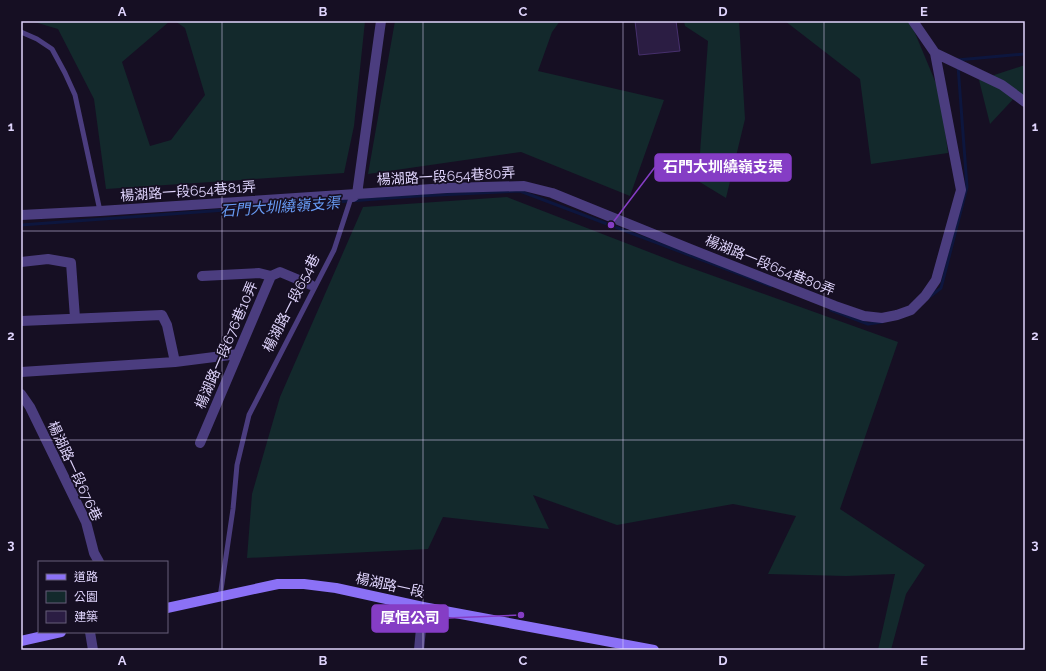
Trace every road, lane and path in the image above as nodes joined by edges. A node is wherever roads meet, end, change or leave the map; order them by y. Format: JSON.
{"nodes":[{"id":1,"x":381,"y":21,"type":"edge"},
{"id":2,"x":913,"y":21,"type":"edge"},
{"id":3,"x":21,"y":32,"type":"edge"},
{"id":4,"x":935,"y":53,"type":"junction"},
{"id":5,"x":1025,"y":102,"type":"edge"},
{"id":6,"x":354,"y":196,"type":"junction"},
{"id":7,"x":100,"y":211,"type":"junction"},
{"id":8,"x":21,"y":215,"type":"edge"},
{"id":9,"x":21,"y":262,"type":"edge"},
{"id":10,"x":202,"y":276,"type":"dead end"},
{"id":11,"x":271,"y":276,"type":"junction"},
{"id":12,"x":311,"y":285,"type":"dead end"},
{"id":13,"x":75,"y":318,"type":"junction"},
{"id":14,"x":21,"y":320,"type":"edge"},
{"id":15,"x":238,"y":354,"type":"junction"},
{"id":16,"x":175,"y":362,"type":"junction"},
{"id":17,"x":21,"y":372,"type":"edge"},
{"id":18,"x":22,"y":397,"type":"edge"},
{"id":19,"x":200,"y":443,"type":"dead end"},
{"id":20,"x":98,"y":561,"type":"edge"},
{"id":21,"x":220,"y":596,"type":"junction"},
{"id":22,"x":423,"y":607,"type":"junction"},
{"id":23,"x":168,"y":608,"type":"edge"},
{"id":24,"x":56,"y":633,"type":"edge"},
{"id":25,"x":90,"y":633,"type":"edge"},
{"id":26,"x":21,"y":642,"type":"edge"},
{"id":27,"x":94,"y":650,"type":"edge"},
{"id":28,"x":419,"y":650,"type":"edge"},
{"id":29,"x":654,"y":650,"type":"edge"}],
"edges":[{"from":1,"to":6,"type":"street","name":"楊湖路一段654巷"},
{"from":2,"to":4,"type":"street"},
{"from":3,"to":7,"type":"lane"},
{"from":4,"to":5,"type":"street"},
{"from":4,"to":6,"type":"street","name":"楊湖路一段654巷80弄"},
{"from":6,"to":7,"type":"street","name":"楊湖路一段654巷81弄"},
{"from":6,"to":21,"type":"lane","name":"楊湖路一段654巷"},
{"from":7,"to":8,"type":"street","name":"楊湖路一段654巷81弄"},
{"from":9,"to":13,"type":"street"},
{"from":10,"to":11,"type":"street"},
{"from":11,"to":12,"type":"street","name":"楊湖路一段676巷10弄"},
{"from":11,"to":15,"type":"street","name":"楊湖路一段676巷10弄"},
{"from":13,"to":14,"type":"street"},
{"from":13,"to":16,"type":"street"},
{"from":15,"to":16,"type":"street"},
{"from":15,"to":19,"type":"street","name":"楊湖路一段676巷10弄"},
{"from":16,"to":17,"type":"street"},
{"from":18,"to":20,"type":"street","name":"楊湖路一段676巷"},
{"from":21,"to":22,"type":"street","name":"楊湖路一段"},
{"from":21,"to":23,"type":"street","name":"楊湖路一段"},
{"from":22,"to":28,"type":"street"},
{"from":22,"to":29,"type":"street","name":"楊湖路一段"},
{"from":24,"to":26,"type":"street"},
{"from":25,"to":27,"type":"street"}]}
